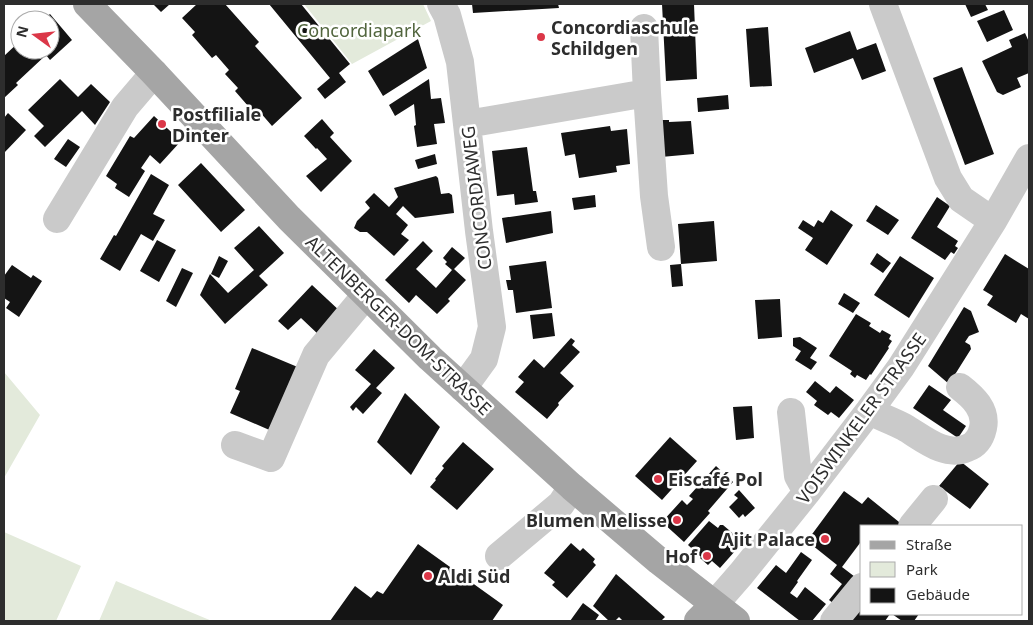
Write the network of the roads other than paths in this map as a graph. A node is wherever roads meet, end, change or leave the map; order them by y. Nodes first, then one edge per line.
1 (87, 4) edge
2 (441, 4) edge
3 (883, 4) edge
4 (644, 28) dead end
5 (154, 73) junction
6 (647, 93) junction
7 (467, 124) junction
8 (1029, 158) edge
9 (57, 219) dead end
10 (993, 221) junction
11 (661, 247) dead end
12 (366, 295) junction
13 (960, 387) dead end
14 (463, 388) junction
15 (869, 411) junction
16 (791, 412) dead end
17 (235, 446) dead end
18 (572, 487) junction
19 (807, 492) junction
20 (934, 499) dead end
21 (913, 525) edge
22 (499, 556) dead end
23 (860, 588) edge
24 (706, 613) edge
25 (736, 621) edge
26 (834, 621) edge

1 - 5 main road, ALTENBERGER-DOM-STRASSE
2 - 7 street, CONCORDIAWEG
3 - 10 street
4 - 6 street
5 - 9 street
5 - 12 main road, ALTENBERGER-DOM-STRASSE
6 - 7 street
6 - 11 street
7 - 14 street, CONCORDIAWEG
8 - 10 street, VOISWINKELER STRASSE
10 - 15 street, VOISWINKELER STRASSE
12 - 14 main road, ALTENBERGER-DOM-STRASSE
12 - 17 street
13 - 15 street
14 - 18 main road, ALTENBERGER-DOM-STRASSE
15 - 19 street, VOISWINKELER STRASSE
16 - 19 street
18 - 22 street
18 - 24 main road, ALTENBERGER-DOM-STRASSE
19 - 24 street, VOISWINKELER STRASSE
20 - 21 street
23 - 26 street
24 - 25 main road, ALTENBERGER-DOM-STRASSE

